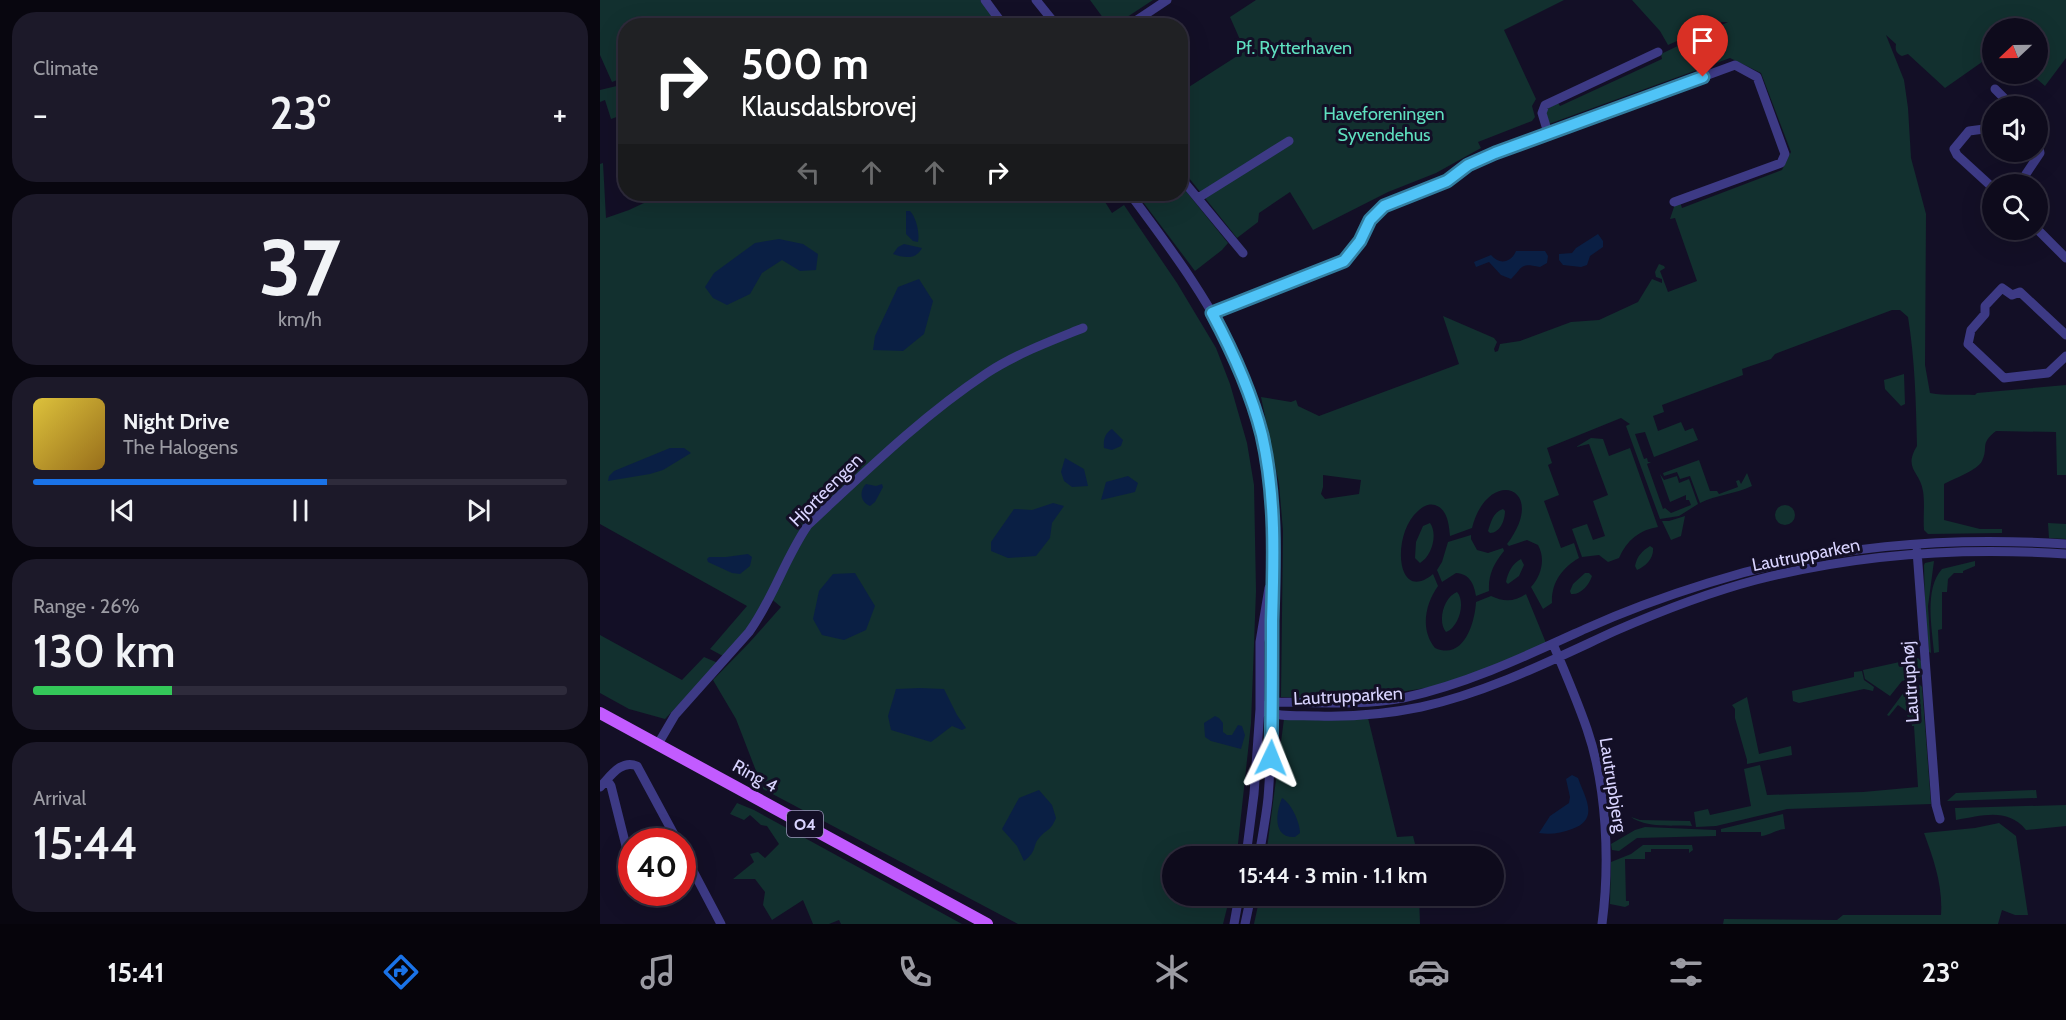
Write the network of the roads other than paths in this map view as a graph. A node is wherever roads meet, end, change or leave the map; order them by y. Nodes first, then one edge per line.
1 (985, 0) edge
2 (1036, 0) edge
3 (1167, 0) edge
4 (998, 18) edge
5 (1051, 18) edge
6 (1140, 18) edge
7 (1658, 51) dead end
8 (1995, 89) dead end
9 (2001, 96) edge
10 (1982, 129) edge
11 (1548, 133) junction
12 (1289, 141) dead end
13 (1982, 178) edge
14 (1188, 186) edge
15 (1198, 198) junction
16 (1135, 201) edge
17 (1674, 202) dead end
18 (2048, 240) edge
19 (1243, 253) dead end
20 (2066, 258) edge
21 (1212, 313) junction
22 (1083, 328) dead end
23 (2066, 335) edge
24 (2066, 356) edge
25 (1916, 542) junction
26 (2066, 544) edge
27 (1917, 554) junction
28 (2066, 554) edge
29 (1274, 562) junction
30 (1553, 644) junction
31 (1558, 657) junction
32 (1272, 702) junction
33 (1260, 709) junction
34 (600, 713) edge
35 (1272, 715) junction
36 (658, 744) junction
37 (603, 783) edge
38 (1940, 819) dead end
39 (622, 828) edge
40 (670, 828) edge
41 (1247, 846) edge
42 (1260, 846) edge
43 (696, 877) edge
44 (1237, 906) edge
45 (1249, 906) edge
46 (721, 924) edge
47 (987, 924) edge
48 (1234, 924) edge
49 (1245, 924) edge
50 (1602, 924) edge

1 - 4 street
2 - 5 street
3 - 6 street
7 - 11 street
8 - 9 street
10 - 13 street
11 - 17 street
11 - 21 street
12 - 15 street
14 - 15 street
15 - 19 street
16 - 21 street
18 - 20 street
21 - 29 street
22 - 36 street, Hjorteengen
23 - 24 street
25 - 26 street, Lautrupparken
25 - 27 street, Lautruphøj
25 - 30 street, Lautrupparken
27 - 28 street, Lautrupparken
27 - 31 street, Lautrupparken
27 - 38 street, Lautruphøj
29 - 32 street
29 - 33 street
30 - 31 street, Lautrupbjerg
30 - 32 street, Lautrupparken
31 - 35 street, Lautrupparken
31 - 50 street, Lautrupbjerg
32 - 33 street, Lautrupparken
32 - 35 street
33 - 35 street, Lautrupparken
33 - 41 street
34 - 36 main road, Ring 4 / O4
35 - 42 street
36 - 47 main road, Ring 4 / O4
37 - 39 street
37 - 40 street
43 - 46 street
44 - 48 street
45 - 49 street

